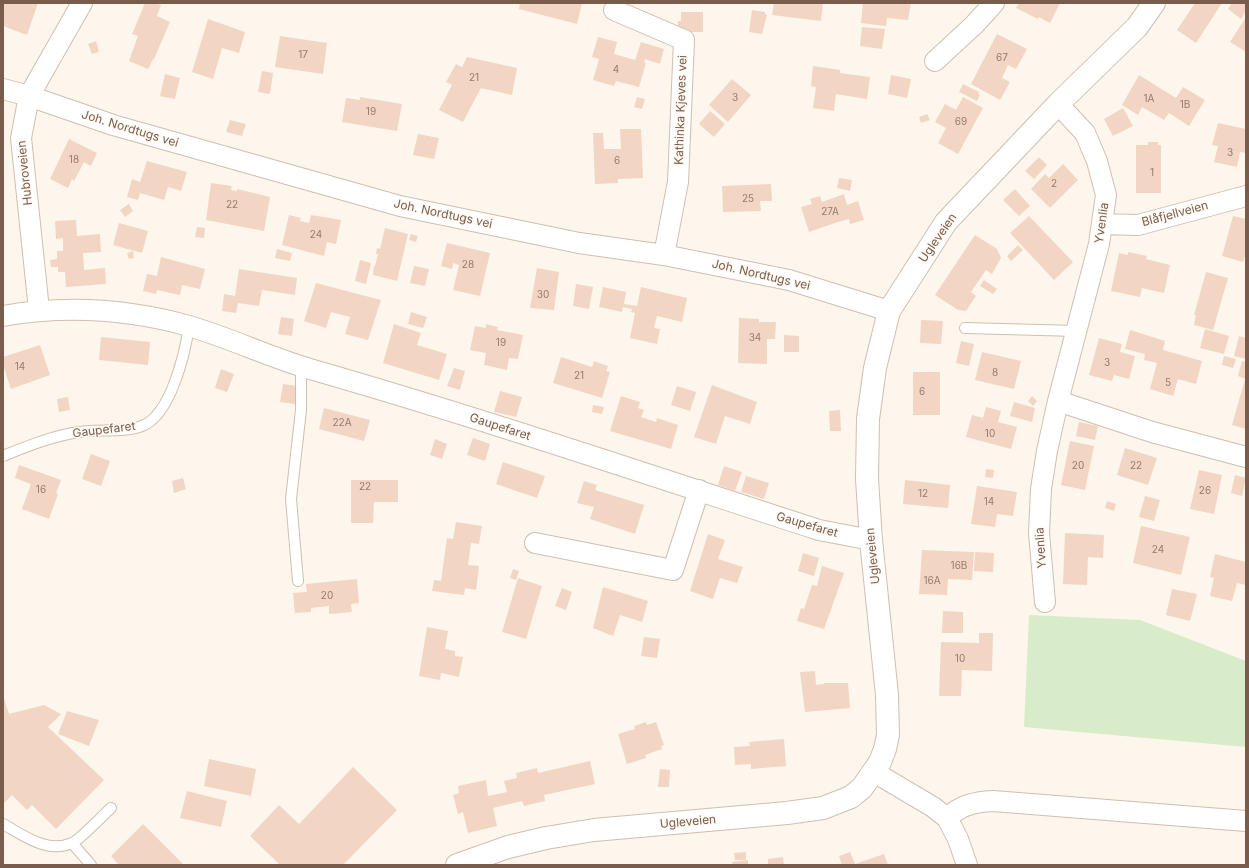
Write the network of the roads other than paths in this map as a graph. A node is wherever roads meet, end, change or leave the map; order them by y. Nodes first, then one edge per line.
1 (82, 3) edge
2 (994, 3) edge
3 (1154, 3) edge
4 (614, 10) dead end
5 (935, 61) dead end
6 (3, 89) edge
7 (29, 96) junction
8 (1058, 104) junction
9 (1246, 196) edge
10 (1102, 224) junction
11 (664, 255) junction
12 (40, 310) junction
13 (889, 311) junction
14 (3, 316) edge
15 (190, 326) junction
16 (965, 328) dead end
17 (1076, 331) junction
18 (301, 366) junction
19 (1058, 401) junction
20 (3, 456) edge
21 (1246, 457) edge
22 (699, 490) junction
23 (871, 540) junction
24 (535, 543) dead end
25 (298, 581) dead end
26 (1045, 602) dead end
27 (874, 772) junction
28 (111, 808) dead end
29 (947, 818) junction
30 (1246, 821) edge
31 (3, 824) edge
32 (72, 843) junction
33 (469, 863) edge
34 (91, 865) edge
35 (967, 865) edge

1 - 7 street, Hubroveien
2 - 5 street
3 - 8 street, Ugleveien
4 - 11 street, Kathinka Kjeves vei
6 - 7 street, Joh. Nordtugs vei
7 - 11 street, Joh. Nordtugs vei
7 - 12 street, Hubroveien
8 - 10 street, Yvenlia
8 - 13 street, Ugleveien
9 - 10 street, Blåfjellveien
10 - 17 street, Yvenlia
11 - 13 street, Joh. Nordtugs vei
12 - 14 street, Gaupefaret
12 - 15 street, Gaupefaret
13 - 23 street, Ugleveien
15 - 18 street, Gaupefaret
15 - 20 lane, Gaupefaret
16 - 17 lane
17 - 19 street, Yvenlia
18 - 22 street, Gaupefaret
18 - 25 lane
19 - 21 street
19 - 26 street, Yvenlia
22 - 23 street, Gaupefaret
22 - 24 street
23 - 27 street, Ugleveien
27 - 29 street
27 - 33 street, Ugleveien
28 - 32 lane
29 - 30 street
29 - 35 street
31 - 32 lane
32 - 34 lane

